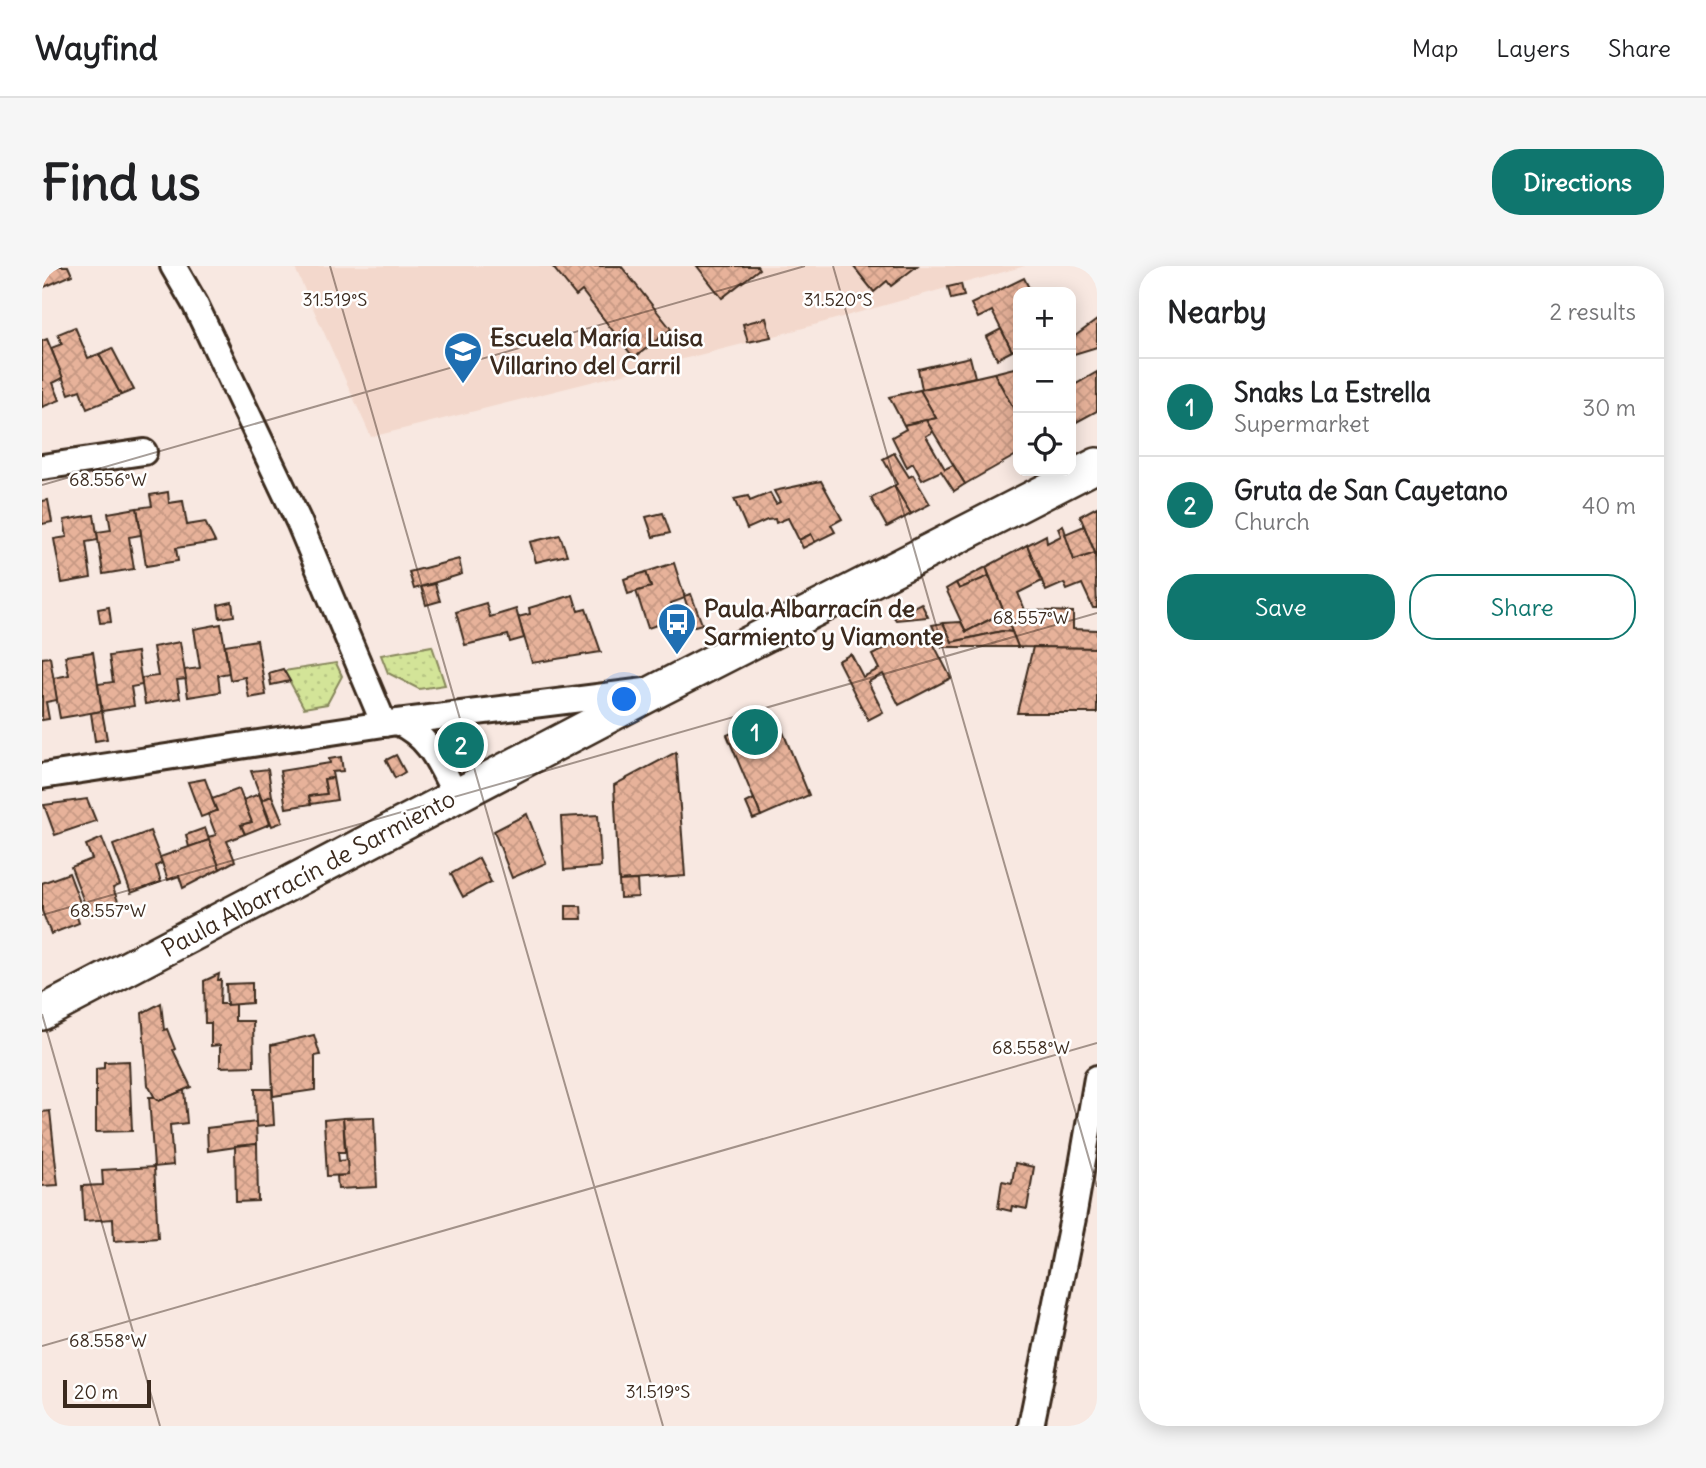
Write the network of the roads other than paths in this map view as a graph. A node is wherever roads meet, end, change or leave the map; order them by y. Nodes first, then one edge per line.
1 (173, 266) edge
2 (144, 452) dead end
3 (1097, 465) edge
4 (42, 467) edge
5 (660, 689) junction
6 (391, 723) junction
7 (42, 776) edge
8 (456, 796) junction
9 (42, 1013) edge
10 (1097, 1082) edge
11 (1031, 1426) edge

1 - 6 street
2 - 4 street
3 - 5 main road, Paula Albarracín de Sarmiento
5 - 6 street
5 - 8 main road, Paula Albarracín de Sarmiento
6 - 7 street
6 - 8 street
8 - 9 main road, Paula Albarracín de Sarmiento
10 - 11 street

